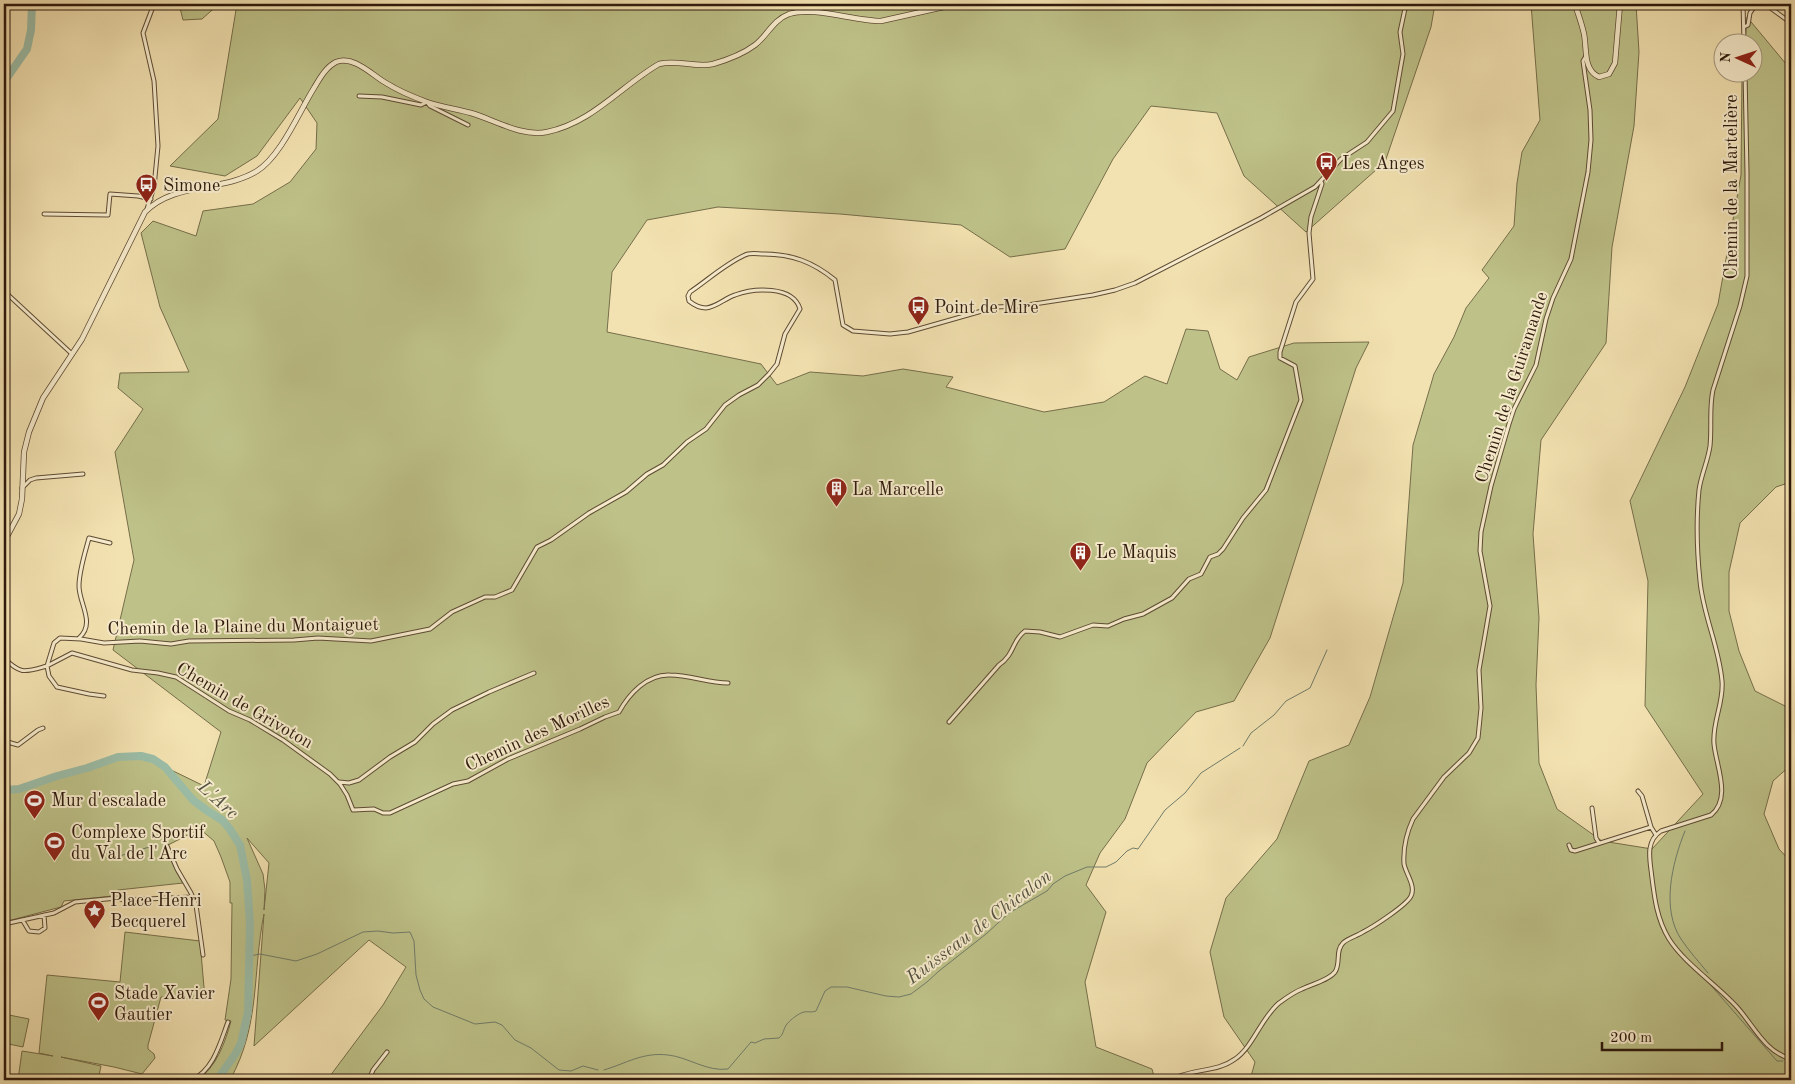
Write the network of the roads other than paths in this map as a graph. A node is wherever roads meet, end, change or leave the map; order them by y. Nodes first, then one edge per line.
1 (154, 4) edge
2 (956, 4) edge
3 (1406, 4) edge
4 (1574, 4) edge
5 (1620, 4) edge
6 (1743, 4) edge
7 (1756, 4) edge
8 (1765, 4) edge
9 (1791, 23) edge
10 (1745, 27) junction
11 (1745, 32) edge
12 (1586, 56) junction
13 (1594, 75) junction
14 (1586, 81) junction
15 (1745, 82) edge
16 (359, 96) dead end
17 (427, 102) junction
18 (468, 125) dead end
19 (1321, 181) junction
20 (151, 199) junction
21 (145, 212) junction
22 (44, 214) dead end
23 (4, 291) edge
24 (72, 355) junction
25 (82, 474) dead end
26 (22, 488) junction
27 (4, 542) edge
28 (110, 543) dead end
29 (78, 638) junction
30 (4, 658) edge
31 (47, 666) junction
32 (534, 673) dead end
33 (728, 683) dead end
34 (104, 696) dead end
35 (949, 722) dead end
36 (43, 728) dead end
37 (4, 741) edge
38 (338, 782) junction
39 (1638, 791) dead end
40 (352, 808) joint
41 (1592, 808) dead end
42 (1651, 827) junction
43 (1656, 835) junction
44 (1599, 843) junction
45 (1568, 845) dead end
46 (167, 846) dead end
47 (193, 897) junction
48 (44, 916) junction
49 (20, 920) junction
50 (4, 924) edge
51 (203, 955) dead end
52 (228, 1022) dead end
53 (387, 1052) dead end
54 (1791, 1059) edge
55 (192, 1080) edge
56 (369, 1080) edge
57 (1171, 1080) edge

1 - 20 street
2 - 17 street
3 - 19 street, Chemin de la Plaine du Montaiguet
4 - 12 street
5 - 13 street
6 - 10 street
7 - 10 street
8 - 9 street
10 - 11 street
12 - 13 street
12 - 14 street, Chemin de la Guiramande
13 - 14 street
14 - 57 street, Chemin de la Guiramande
15 - 43 street, Chemin de la Martelière
16 - 17 street
17 - 18 street
17 - 21 street
19 - 29 street, Chemin de la Plaine du Montaiguet
19 - 35 street
20 - 21 street
20 - 22 street
21 - 24 street
23 - 24 street
24 - 26 street
25 - 26 street
26 - 27 street
28 - 29 street
29 - 31 street, Chemin de la Plaine du Montaiguet
30 - 31 street
31 - 34 street
31 - 38 street, Chemin de Grivoton
32 - 38 street
33 - 40 street, Chemin des Morilles
36 - 37 street
38 - 40 street, Chemin de Grivoton
39 - 42 street
41 - 44 street
42 - 43 street
42 - 44 street
43 - 54 street
44 - 45 street
46 - 47 street
47 - 48 street
47 - 51 street
48 - 49 street
48 - 49 street
49 - 50 street
52 - 55 street
53 - 56 street

